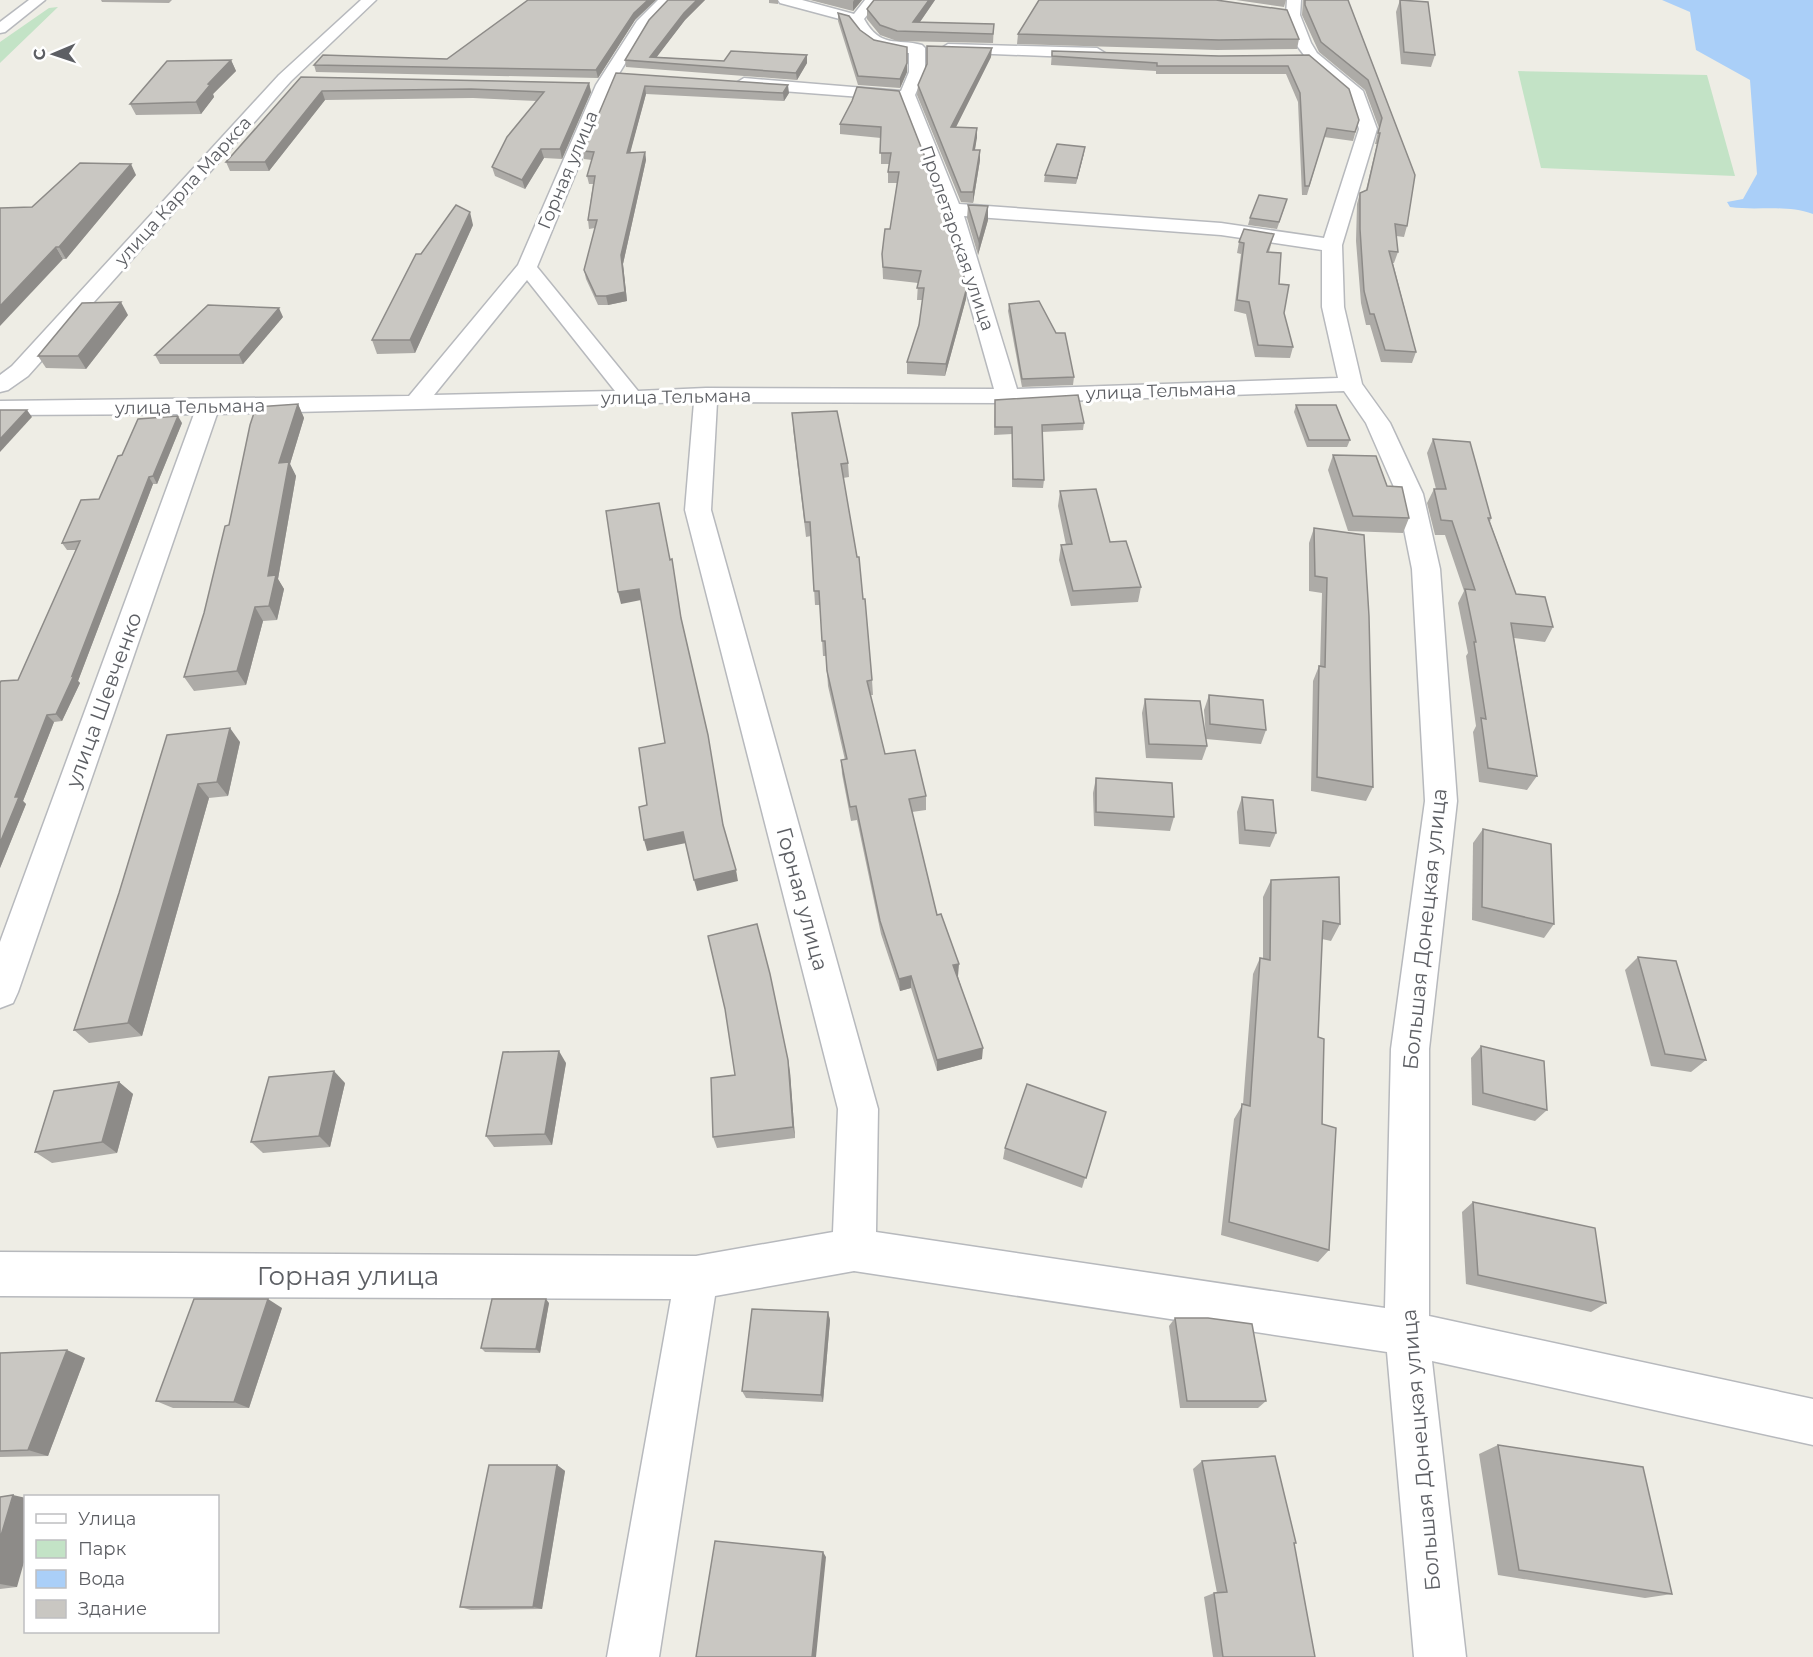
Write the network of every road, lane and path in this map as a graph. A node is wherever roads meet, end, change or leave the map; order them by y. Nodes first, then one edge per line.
1 (38, 0) edge
2 (369, 0) edge
3 (666, 0) edge
4 (785, 0) edge
5 (872, 0) edge
6 (1290, 10) edge
7 (857, 19) junction
8 (0, 29) edge
9 (916, 48) junction
10 (1107, 53) edge
11 (1292, 56) edge
12 (1312, 56) junction
13 (634, 75) edge
14 (285, 78) junction
15 (309, 79) edge
16 (602, 81) junction
17 (729, 82) edge
18 (907, 95) junction
19 (952, 209) junction
20 (1332, 245) junction
21 (527, 267) junction
22 (1351, 384) junction
23 (0, 385) edge
24 (706, 395) junction
25 (1008, 396) junction
26 (632, 398) junction
27 (415, 403) junction
28 (208, 407) junction
29 (0, 408) edge
30 (0, 993) edge
31 (854, 1250) junction
32 (0, 1274) edge
33 (696, 1278) junction
34 (1407, 1333) junction
35 (1813, 1422) edge
36 (633, 1657) edge
37 (1440, 1657) edge

1 - 8 street
2 - 14 street, улица Карла Маркса
3 - 16 street, Горная улица
4 - 7 street
5 - 7 street
6 - 12 street, Большая Донецкая улица
7 - 9 street
9 - 10 street
9 - 18 street
11 - 12 street
12 - 20 street, Большая Донецкая улица
13 - 16 street
14 - 15 street
14 - 23 street, улица Карла Маркса
16 - 21 street, Горная улица
17 - 18 street
18 - 19 street, Пролетарская улица
19 - 20 street
19 - 25 street, Пролетарская улица
20 - 22 street, Большая Донецкая улица
21 - 26 street
21 - 27 street, Горная улица
22 - 25 street, улица Тельмана
22 - 34 street, Большая Донецкая улица
24 - 25 street, улица Тельмана
24 - 26 street, улица Тельмана
24 - 31 street, Горная улица
26 - 27 street, улица Тельмана
27 - 28 street, улица Тельмана
28 - 29 street, улица Тельмана
28 - 30 street, улица Шевченко
31 - 33 street, Горная улица
31 - 34 street
32 - 33 street, Горная улица
33 - 36 street
34 - 35 street
34 - 37 street, Большая Донецкая улица

